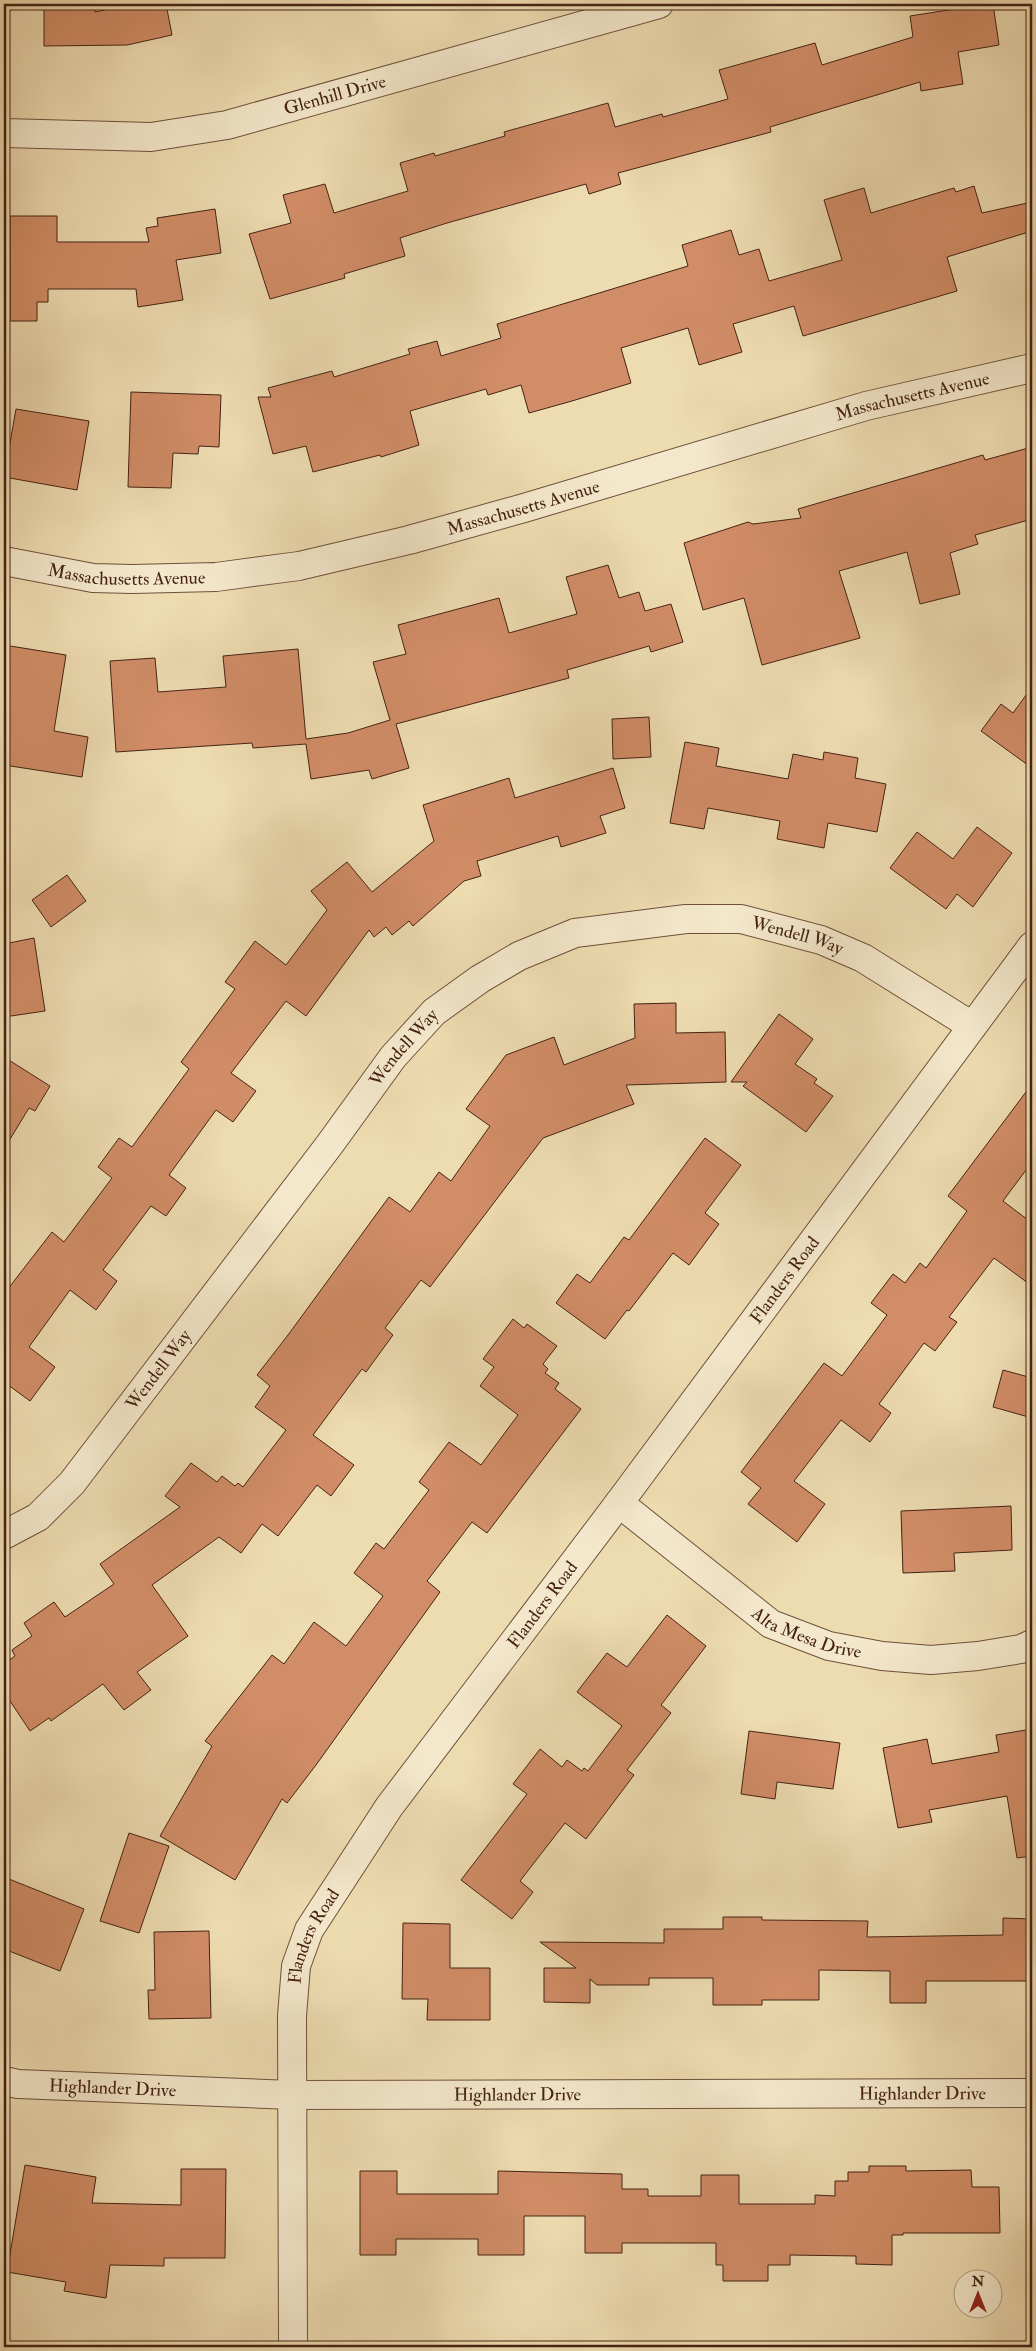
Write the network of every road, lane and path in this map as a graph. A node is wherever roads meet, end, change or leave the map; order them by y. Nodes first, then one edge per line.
1 (659, 4) edge
2 (4, 133) edge
3 (1032, 368) edge
4 (4, 561) edge
5 (1032, 946) edge
6 (972, 1026) junction
7 (619, 1503) junction
8 (4, 1535) edge
9 (1032, 1644) edge
10 (4, 2080) edge
11 (1032, 2093) edge
12 (292, 2095) junction
13 (293, 2347) edge

1 - 2 street, Glenhill Drive
3 - 4 street, Massachusetts Avenue
5 - 6 street, Flanders Road
6 - 7 street, Flanders Road
6 - 8 street, Wendell Way
7 - 9 street, Alta Mesa Drive
7 - 12 street, Flanders Road
10 - 12 street, Highlander Drive
11 - 12 street, Highlander Drive
12 - 13 street, Flanders Road

